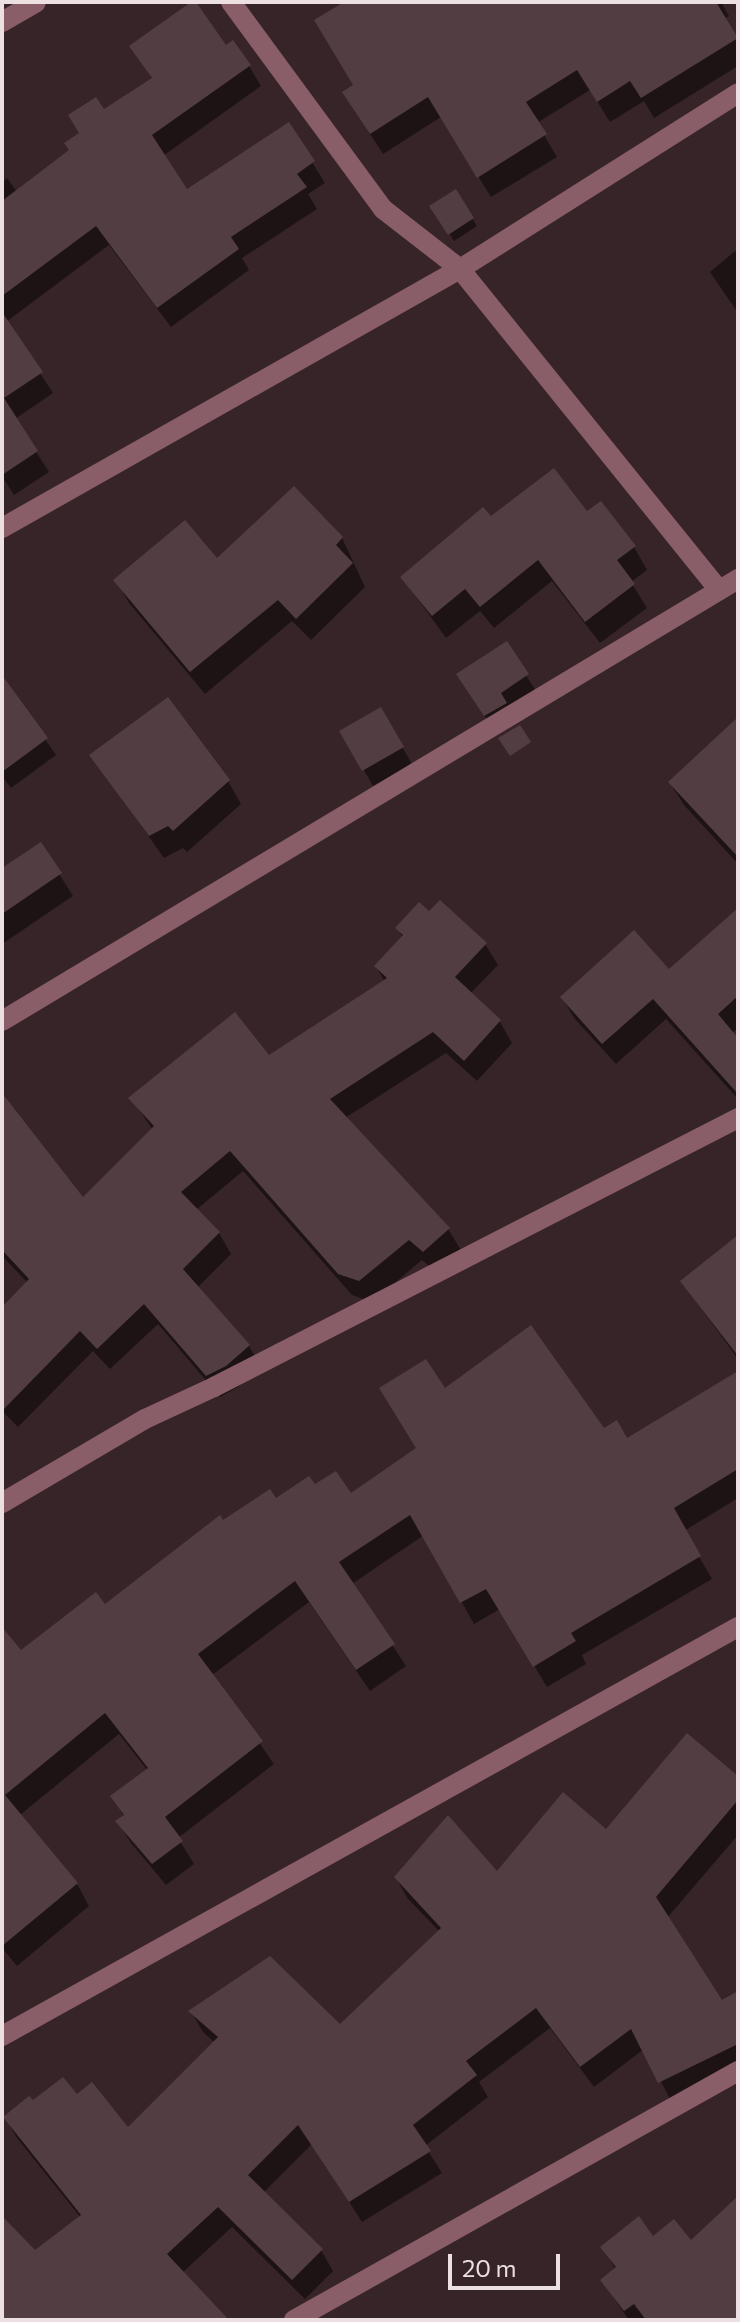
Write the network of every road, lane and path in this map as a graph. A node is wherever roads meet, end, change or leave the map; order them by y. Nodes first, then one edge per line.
1 (36, 2) edge
2 (231, 2) edge
3 (2, 22) edge
4 (738, 93) edge
5 (460, 269) junction
6 (2, 528) edge
7 (738, 579) edge
8 (719, 590) junction
9 (2, 1021) edge
10 (738, 1118) edge
11 (2, 1503) edge
12 (738, 1627) edge
13 (2, 2036) edge
14 (738, 2071) edge
15 (294, 2320) edge

1 - 3 street
2 - 5 street
4 - 5 street
5 - 6 street
5 - 8 street
7 - 8 street
8 - 9 street
10 - 11 street
12 - 13 street
14 - 15 street

